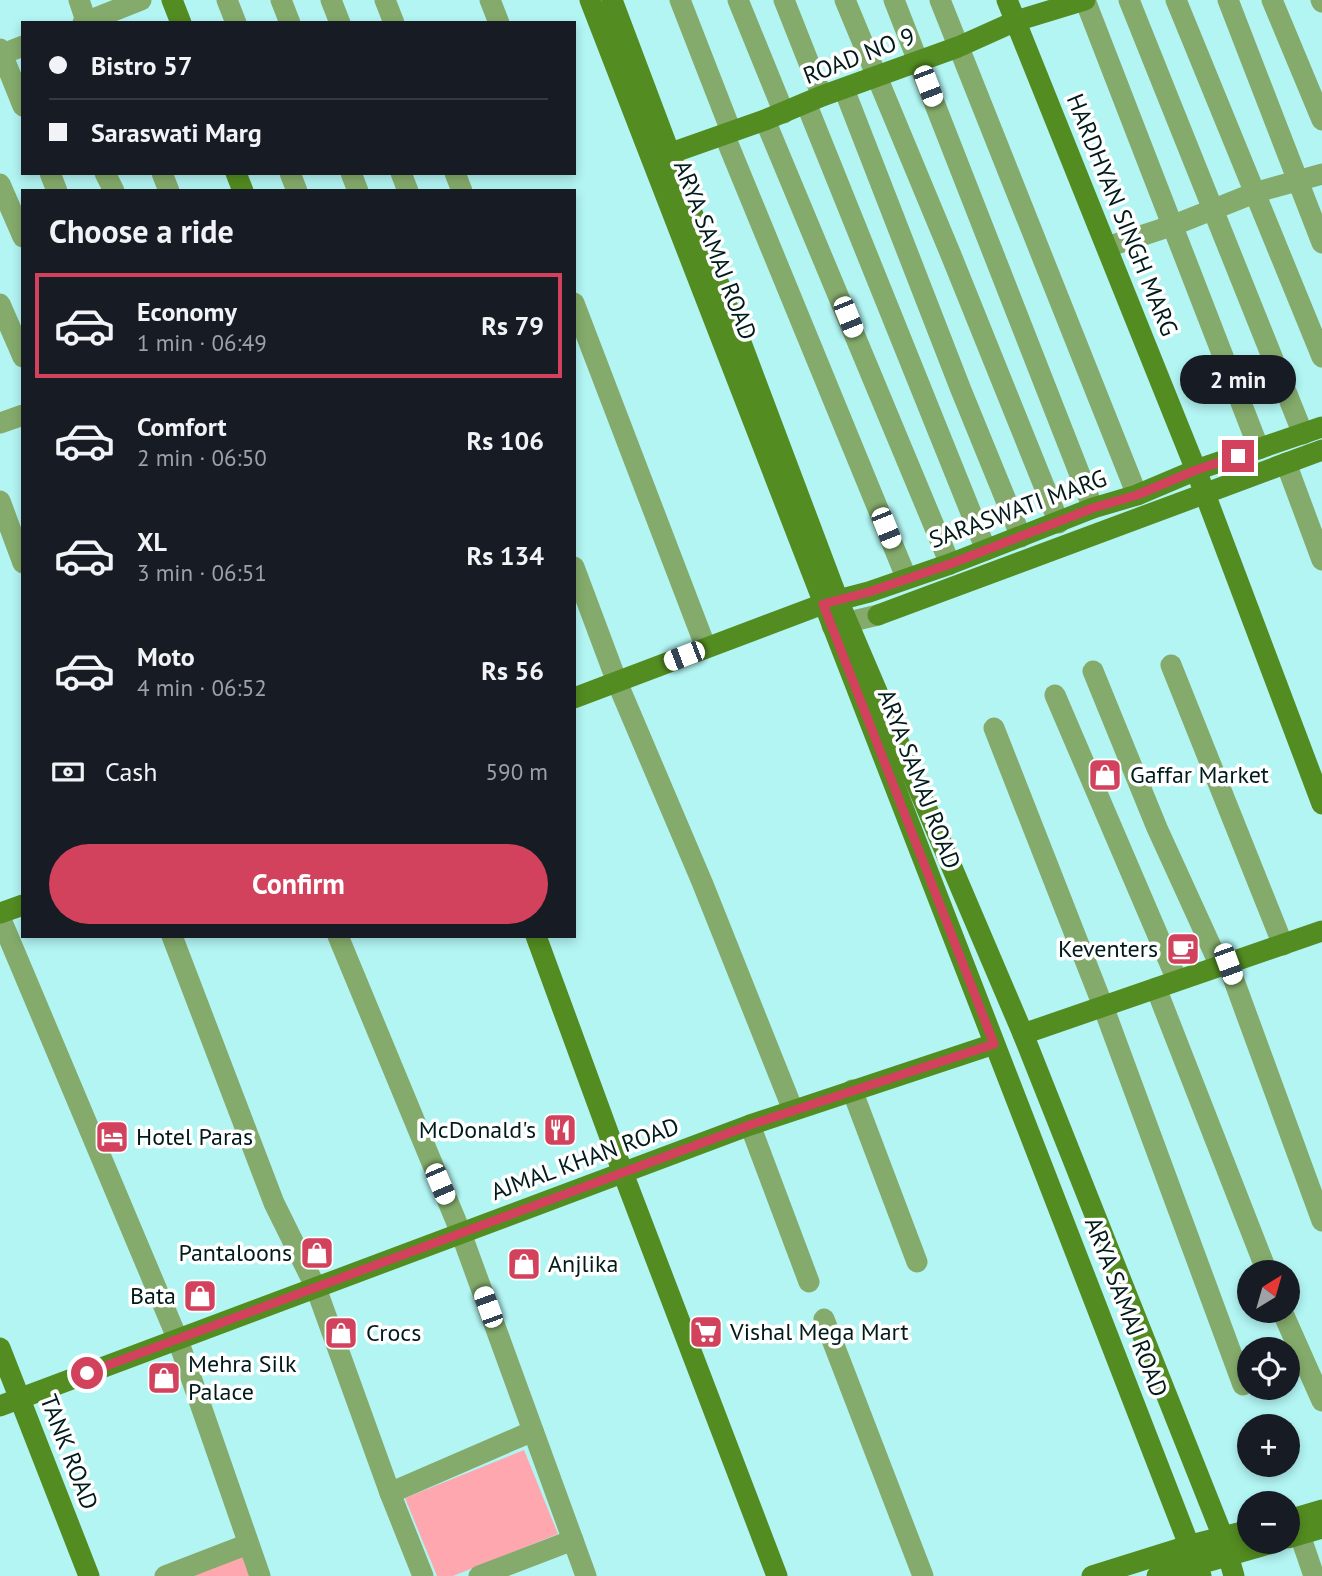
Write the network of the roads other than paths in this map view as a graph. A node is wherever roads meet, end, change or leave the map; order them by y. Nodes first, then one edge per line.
1 (79, 0) edge
2 (141, 0) edge
3 (172, 0) edge
4 (227, 0) edge
5 (281, 0) edge
6 (331, 0) edge
7 (385, 0) edge
8 (490, 0) edge
9 (590, 0) edge
10 (612, 0) edge
11 (680, 0) edge
12 (738, 0) edge
13 (785, 0) edge
14 (845, 0) edge
15 (894, 0) edge
16 (940, 0) edge
17 (1007, 0) edge
18 (1085, 0) edge
19 (1129, 0) edge
20 (1176, 0) edge
21 (1228, 0) edge
22 (1272, 0) edge
23 (92, 21) edge
24 (180, 21) edge
25 (235, 21) edge
26 (289, 21) edge
27 (339, 21) edge
28 (393, 21) edge
29 (498, 21) edge
30 (1016, 21) junction
31 (21, 47) edge
32 (958, 47) junction
33 (1, 53) edge
34 (918, 61) junction
35 (877, 77) junction
36 (844, 89) junction
37 (814, 99) junction
38 (21, 101) edge
39 (774, 117) junction
40 (1322, 120) edge
41 (728, 132) junction
42 (661, 156) junction
43 (1322, 174) edge
44 (1298, 181) junction
45 (0, 184) edge
46 (1257, 192) junction
47 (1214, 209) junction
48 (1174, 225) junction
49 (21, 232) edge
50 (1322, 243) edge
51 (1107, 247) junction
52 (0, 304) edge
53 (576, 308) edge
54 (21, 352) edge
55 (1322, 357) edge
56 (21, 416) edge
57 (0, 423) edge
58 (1312, 431) edge
59 (1259, 449) junction
60 (1322, 450) edge
61 (1286, 463) junction
62 (1196, 470) junction
63 (1205, 493) junction
64 (1137, 495) junction
65 (0, 501) edge
66 (1093, 508) junction
67 (1059, 523) junction
68 (1021, 537) junction
69 (986, 550) junction
70 (21, 558) edge
71 (1322, 560) edge
72 (950, 564) junction
73 (576, 573) edge
74 (906, 577) junction
75 (831, 602) junction
76 (840, 624) junction
77 (706, 648) junction
78 (1171, 665) dead end
79 (1093, 671) dead end
80 (617, 682) junction
81 (1055, 695) dead end
82 (576, 697) edge
83 (994, 728) dead end
84 (1322, 804) edge
85 (21, 906) edge
86 (0, 916) edge
87 (1322, 932) edge
88 (173, 938) edge
89 (339, 938) edge
90 (537, 938) edge
91 (1283, 945) junction
92 (1224, 965) junction
93 (1177, 980) junction
94 (1156, 988) junction
95 (1102, 1006) junction
96 (1023, 1034) junction
97 (994, 1044) junction
98 (852, 1090) junction
99 (793, 1110) junction
100 (750, 1125) junction
101 (623, 1172) junction
102 (1322, 1221) edge
103 (461, 1233) junction
104 (1262, 1260) edge
105 (917, 1262) dead end
106 (809, 1282) dead end
107 (316, 1288) junction
108 (824, 1319) dead end
109 (1287, 1323) edge
110 (178, 1340) junction
111 (0, 1348) edge
112 (1237, 1369) edge
113 (1322, 1401) edge
114 (10, 1402) edge
115 (533, 1431) junction
116 (390, 1493) junction
117 (1322, 1510) edge
118 (1300, 1525) edge
119 (1322, 1528) edge
120 (1300, 1530) edge
121 (573, 1540) junction
122 (248, 1544) junction
123 (1300, 1547) edge
124 (1228, 1556) edge
125 (1197, 1561) edge
126 (89, 1576) edge
127 (165, 1576) edge
128 (260, 1576) edge
129 (423, 1576) edge
130 (479, 1576) edge
131 (586, 1576) edge
132 (777, 1576) edge
133 (923, 1576) edge
134 (1092, 1576) edge
135 (1157, 1576) edge
136 (1314, 1576) edge

1 - 23 street
2 - 23 street
3 - 24 street
4 - 25 street
5 - 26 street
6 - 27 street
7 - 28 street
8 - 29 street
9 - 42 street, ARYA SAMAJ ROAD
10 - 42 street
11 - 41 street
12 - 39 street
13 - 37 street
14 - 35 street
15 - 34 street
16 - 32 street
17 - 30 street, HARDHYAN SINGH MARG
18 - 30 street, ROAD NO 9
18 - 48 street
19 - 47 street
20 - 46 street
21 - 44 street
22 - 40 street
30 - 32 street, ROAD NO 9
30 - 51 street, HARDHYAN SINGH MARG
31 - 33 street
32 - 34 street, ROAD NO 9
32 - 64 street
33 - 38 street
34 - 35 street, ROAD NO 9
34 - 66 street
35 - 36 street, ROAD NO 9
35 - 67 street
36 - 37 street, ROAD NO 9
36 - 68 street
37 - 39 street, ROAD NO 9
37 - 69 street
39 - 41 street, ROAD NO 9
39 - 72 street
41 - 42 street, ROAD NO 9
41 - 74 street
42 - 75 street, ARYA SAMAJ ROAD
43 - 44 street
44 - 46 street
44 - 50 street
45 - 49 street
46 - 47 street
46 - 55 street
47 - 48 street
47 - 58 street
48 - 51 street
48 - 59 street
51 - 62 street, HARDHYAN SINGH MARG
52 - 54 street
53 - 77 street
56 - 57 street
58 - 59 street, SARASWATI MARG
59 - 62 street, SARASWATI MARG
60 - 61 street, SARASWATI MARG
61 - 63 street, SARASWATI MARG
61 - 71 street
62 - 63 street, HARDHYAN SINGH MARG
62 - 64 street, SARASWATI MARG
63 - 76 street, SARASWATI MARG
63 - 84 street, HARDHYAN SINGH MARG
64 - 66 street, SARASWATI MARG
65 - 70 street
66 - 67 street, SARASWATI MARG
67 - 68 street, SARASWATI MARG
68 - 69 street, SARASWATI MARG
69 - 72 street, SARASWATI MARG
72 - 74 street, SARASWATI MARG
73 - 80 street
74 - 75 street, SARASWATI MARG
75 - 76 street, ARYA SAMAJ ROAD
75 - 77 street, SARASWATI MARG
76 - 96 street
76 - 97 street, ARYA SAMAJ ROAD
77 - 80 street, SARASWATI MARG
78 - 91 street
79 - 92 street
80 - 82 street, SARASWATI MARG
80 - 99 street
81 - 93 street
83 - 95 street
85 - 86 street
86 - 110 street
87 - 91 street
88 - 107 street
89 - 103 street
90 - 101 street
91 - 92 street
92 - 93 street
92 - 102 street
93 - 94 street
94 - 95 street
94 - 104 street
95 - 96 street
95 - 112 street
96 - 124 street
97 - 98 street, AJMAL KHAN ROAD
97 - 125 street, ARYA SAMAJ ROAD
98 - 99 street, AJMAL KHAN ROAD
98 - 105 street
99 - 100 street, AJMAL KHAN ROAD
100 - 101 street, AJMAL KHAN ROAD
100 - 106 street
101 - 103 street, AJMAL KHAN ROAD
101 - 132 street
103 - 107 street, AJMAL KHAN ROAD
103 - 115 street
107 - 110 street, AJMAL KHAN ROAD
107 - 116 street
108 - 133 street
109 - 113 street
110 - 114 street, AJMAL KHAN ROAD
110 - 122 street
111 - 114 street, TANK ROAD
114 - 126 street, TANK ROAD
115 - 116 street
115 - 121 street
116 - 129 street
117 - 118 street
119 - 120 street
121 - 130 street
121 - 131 street
122 - 127 street
122 - 128 street
123 - 136 street
124 - 125 street
125 - 134 street
125 - 135 street

